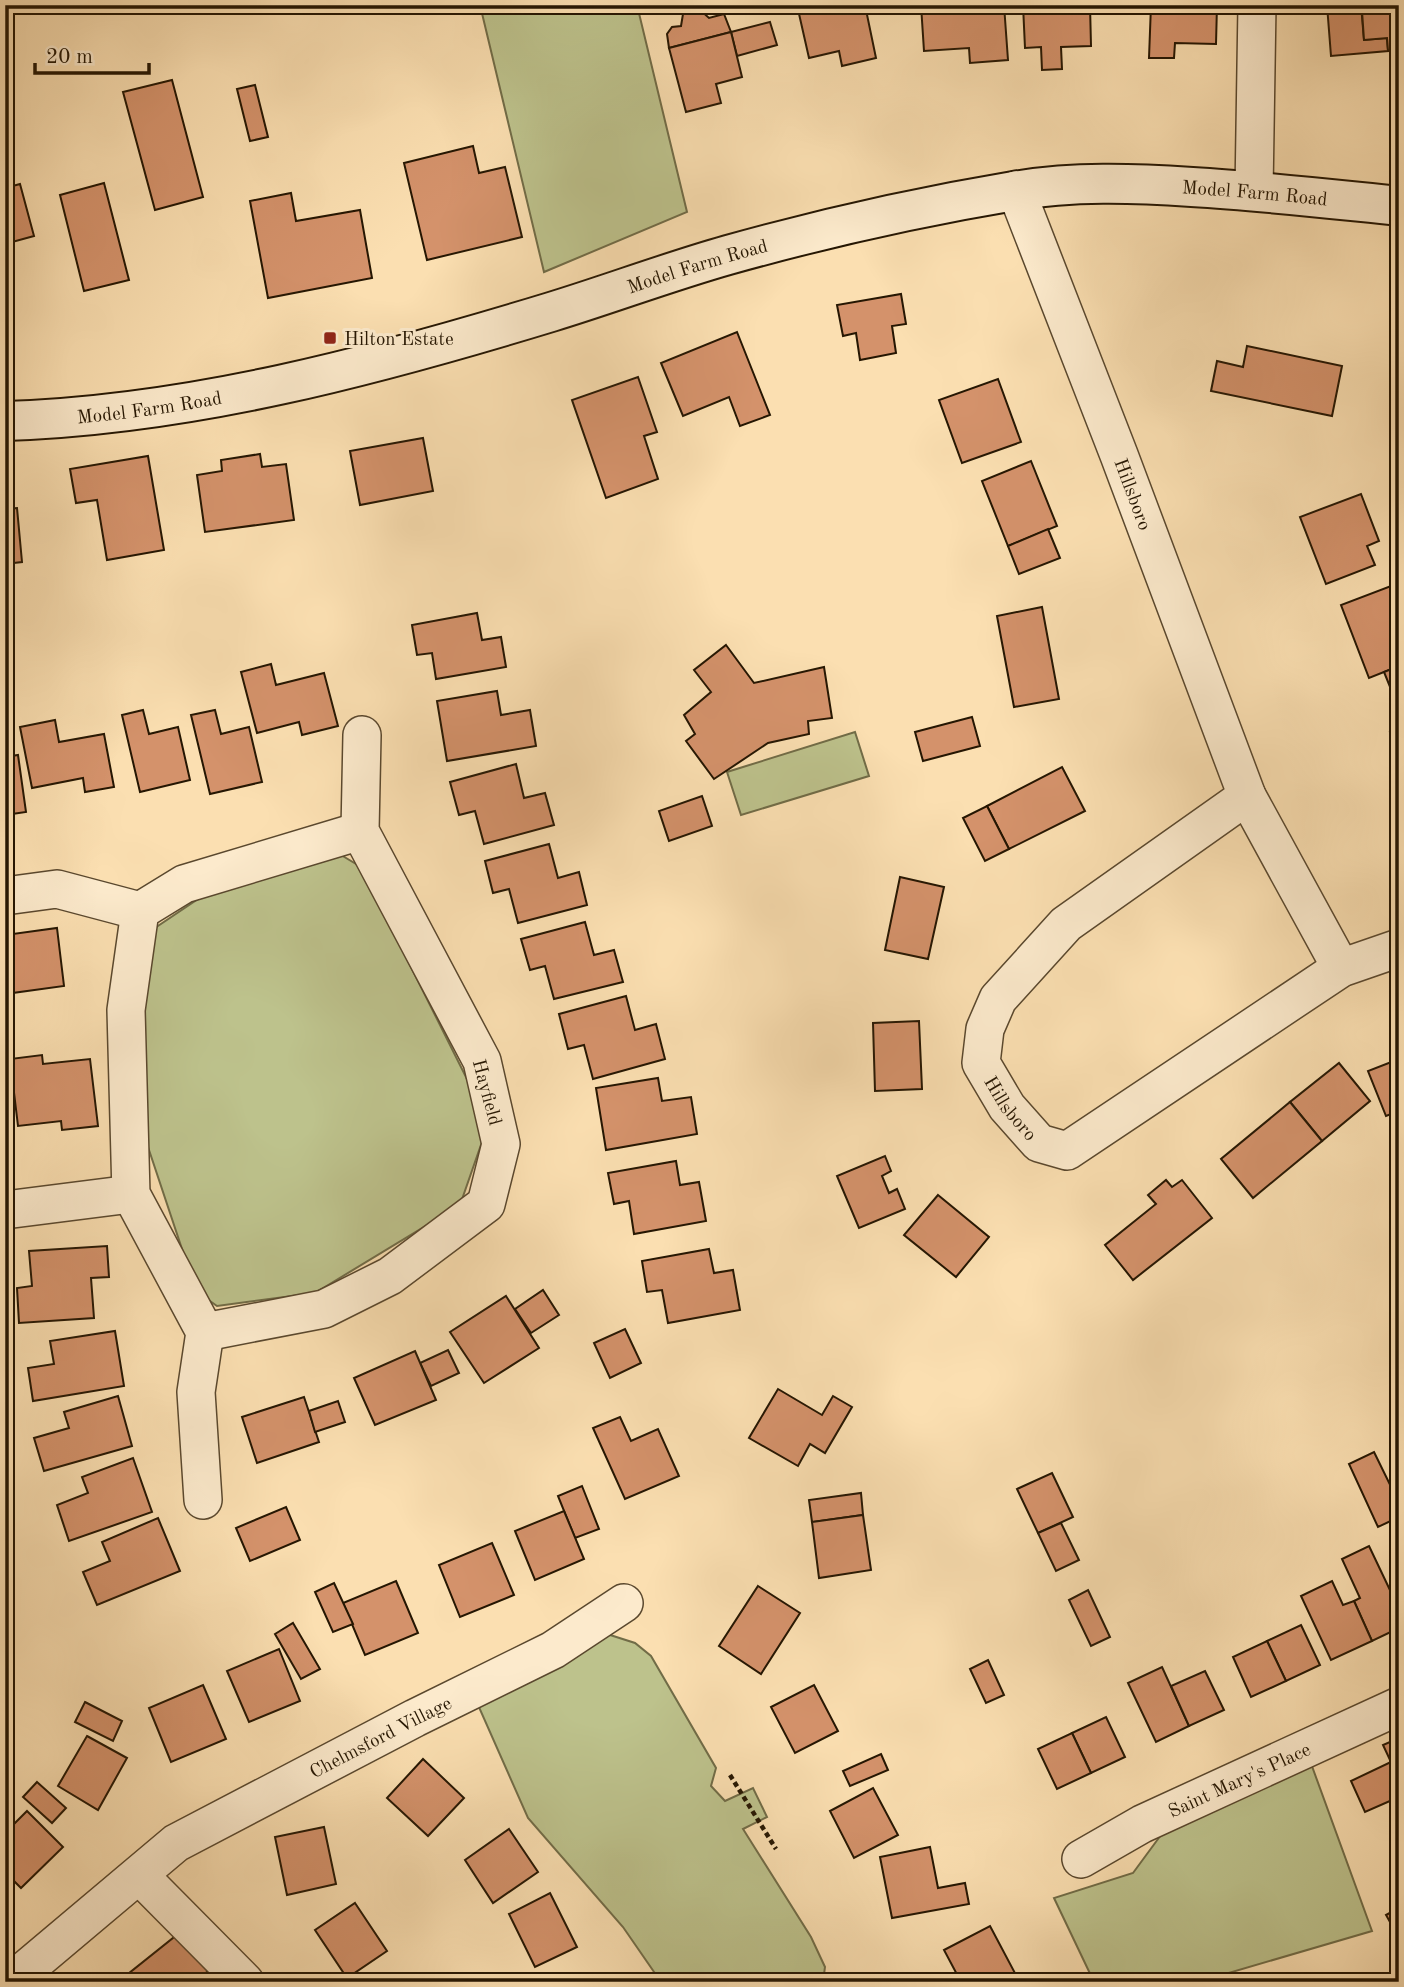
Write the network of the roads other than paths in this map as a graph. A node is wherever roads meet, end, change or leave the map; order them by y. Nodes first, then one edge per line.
1 (1257, 5) edge
2 (1016, 190) junction
3 (1254, 191) junction
4 (1399, 206) edge
5 (5, 421) edge
6 (362, 735) dead end
7 (1247, 796) junction
8 (360, 831) junction
9 (5, 897) edge
10 (140, 911) junction
11 (1399, 948) edge
12 (1341, 968) junction
13 (131, 1194) junction
14 (5, 1210) edge
15 (205, 1332) junction
16 (203, 1500) dead end
17 (624, 1603) dead end
18 (1399, 1706) edge
19 (1081, 1859) dead end
20 (139, 1876) junction
21 (11, 1982) edge
22 (244, 1982) edge

1 - 3 street
2 - 3 main road, Model Farm Road
2 - 5 main road, Model Farm Road
2 - 7 street, Hillsboro
3 - 4 main road, Model Farm Road
6 - 8 street, Hayfield
7 - 12 street, Hillsboro
7 - 12 street, Hillsboro
8 - 10 street
8 - 15 street, Hayfield
9 - 10 street
10 - 13 street
11 - 12 street, Hillsboro
13 - 14 street
13 - 15 street
15 - 16 street
17 - 20 street, Chelmsford Village
18 - 19 street, Saint Mary's Place
20 - 21 street, Chelmsford Village
20 - 22 street

